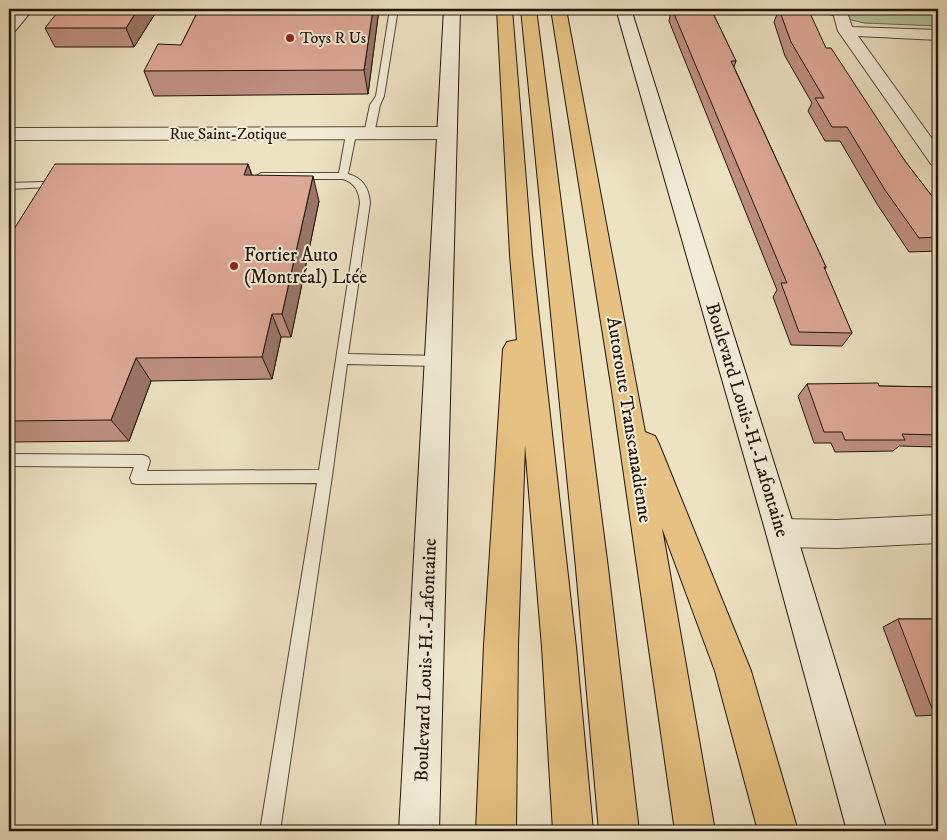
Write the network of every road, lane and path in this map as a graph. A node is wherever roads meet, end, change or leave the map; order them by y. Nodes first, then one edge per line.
1 (26, 9) edge
2 (394, 9) edge
3 (452, 9) edge
4 (504, 9) edge
5 (528, 9) edge
6 (558, 9) edge
7 (623, 9) edge
8 (839, 9) edge
9 (9, 28) edge
10 (846, 31) junction
11 (938, 35) edge
12 (448, 133) junction
13 (9, 134) edge
14 (360, 134) junction
15 (938, 160) edge
16 (52, 175) edge
17 (246, 176) edge
18 (343, 176) junction
19 (9, 186) edge
20 (521, 255) junction
21 (341, 359) junction
22 (438, 361) junction
23 (625, 391) junction
24 (9, 460) edge
25 (325, 476) junction
26 (938, 529) edge
27 (781, 532) junction
28 (270, 831) edge
29 (419, 831) edge
30 (496, 831) edge
31 (573, 831) edge
32 (619, 831) edge
33 (695, 831) edge
34 (778, 831) edge
35 (867, 831) edge

1 - 9 main road
2 - 14 lane
3 - 12 main road, Boulevard Louis-H.-Lafontaine
4 - 20 highway
5 - 32 highway
6 - 23 highway, Autoroute Transcanadienne
7 - 27 main road, Boulevard Louis-H.-Lafontaine
8 - 10 main road
10 - 11 main road
10 - 15 main road
12 - 14 main road, Rue Saint-Zotique
12 - 22 main road, Boulevard Louis-H.-Lafontaine
13 - 14 main road, Rue Saint-Zotique
14 - 18 lane
16 - 19 lane
17 - 18 lane
18 - 21 lane
20 - 30 highway
20 - 31 highway
21 - 22 lane
21 - 25 lane
22 - 29 main road, Boulevard Louis-H.-Lafontaine
23 - 33 highway, Autoroute Transcanadienne
23 - 34 highway
24 - 25 lane
25 - 28 lane
26 - 27 main road
27 - 35 main road, Boulevard Louis-H.-Lafontaine

